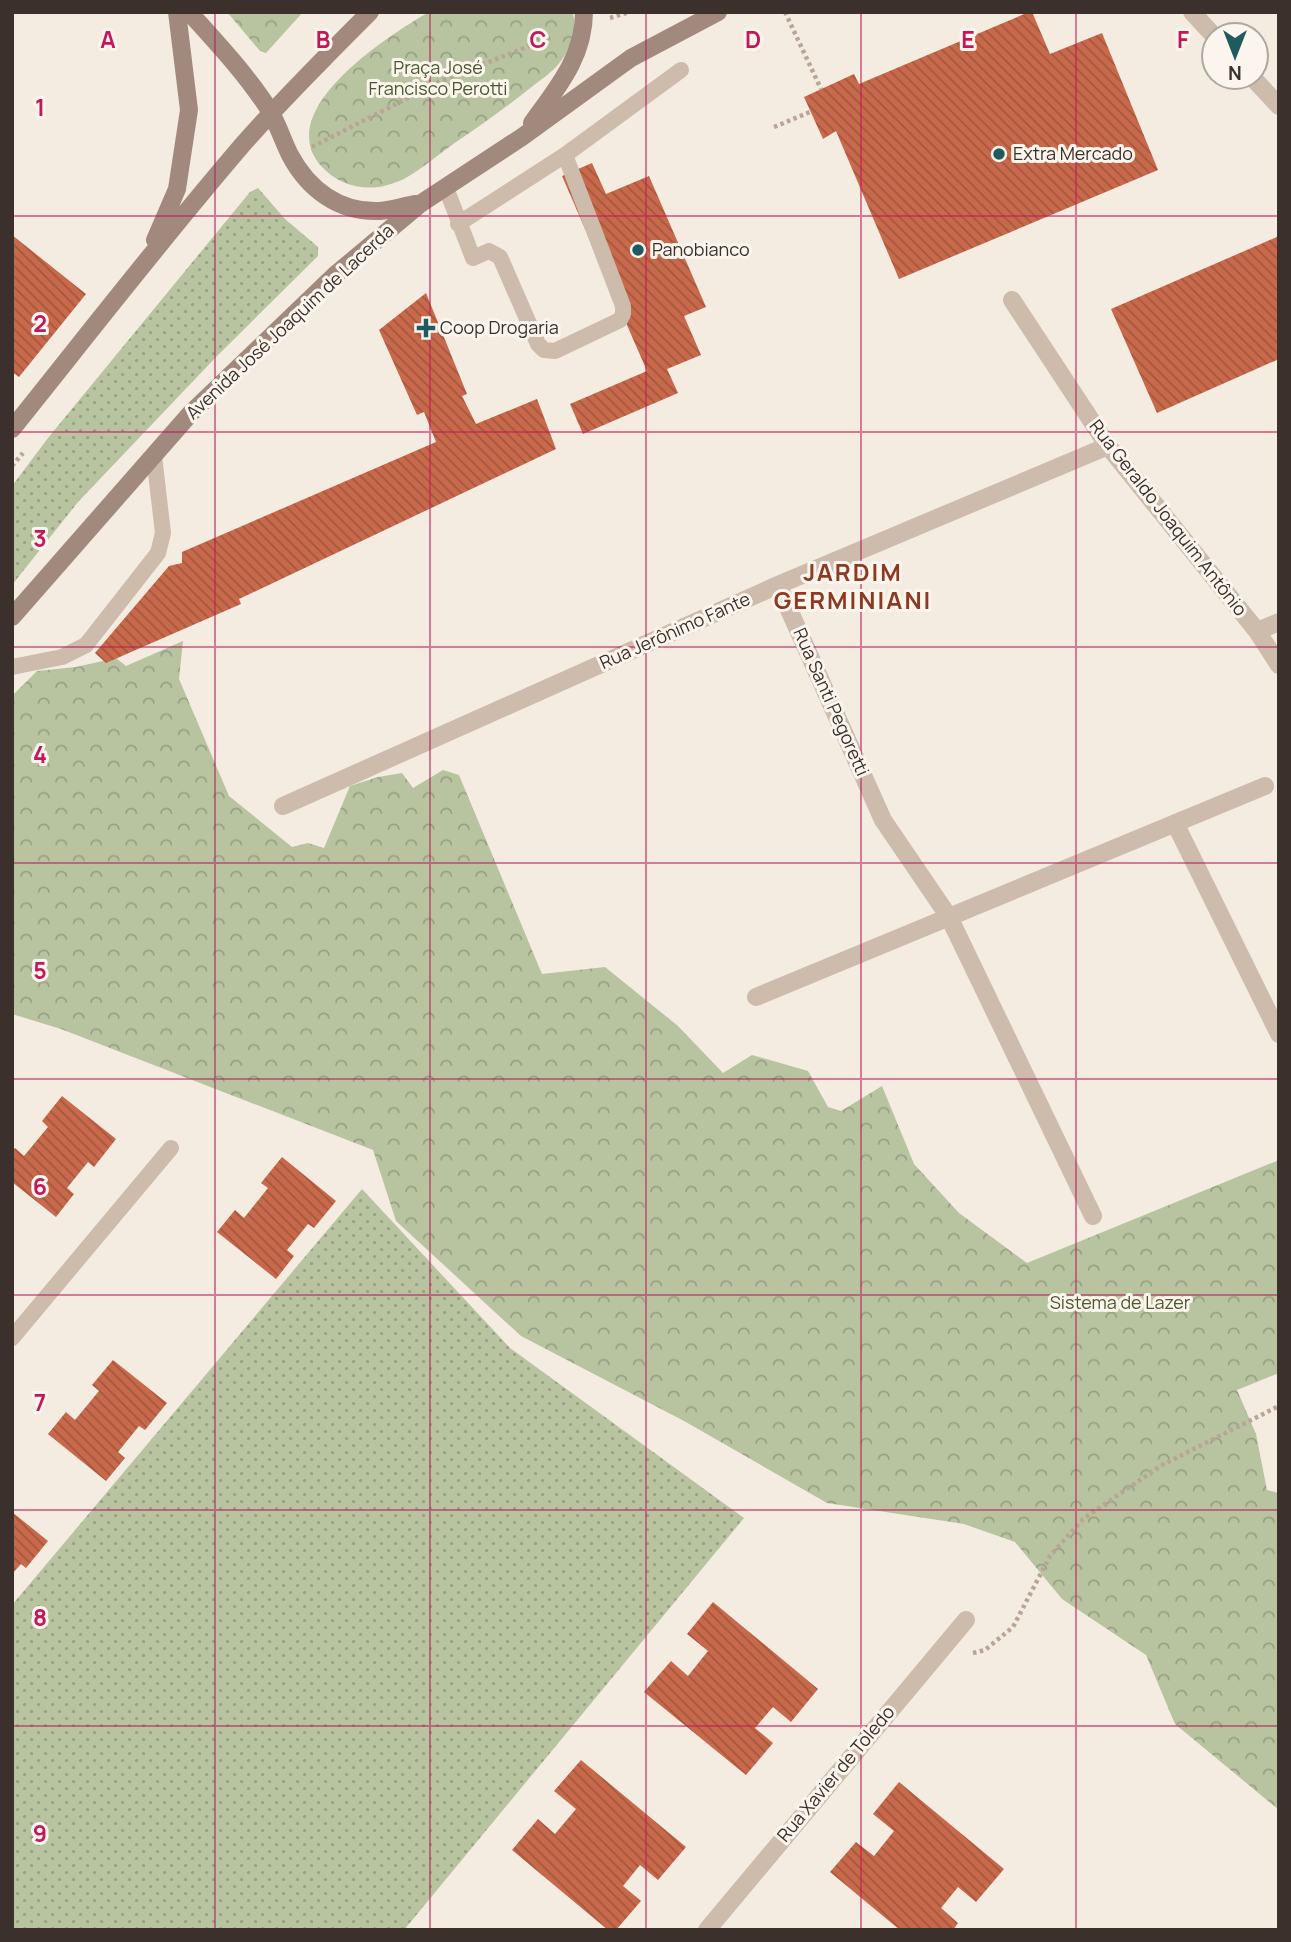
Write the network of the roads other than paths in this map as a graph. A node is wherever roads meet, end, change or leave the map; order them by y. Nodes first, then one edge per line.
1 (177, 12) edge
2 (189, 12) edge
3 (370, 12) edge
4 (584, 12) edge
5 (718, 12) edge
6 (681, 70) dead end
7 (1265, 91) edge
8 (1279, 106) edge
9 (271, 114) junction
10 (522, 137) junction
11 (565, 155) junction
12 (446, 188) junction
13 (420, 204) junction
14 (458, 224) junction
15 (147, 259) junction
16 (1012, 300) dead end
17 (12, 429) edge
18 (1108, 446) junction
19 (154, 456) junction
20 (778, 585) junction
21 (12, 617) edge
22 (1279, 622) edge
23 (1258, 631) junction
24 (1279, 665) edge
25 (12, 667) edge
26 (1265, 786) dead end
27 (283, 806) dead end
28 (1175, 823) junction
29 (949, 917) junction
30 (756, 997) dead end
31 (1279, 1034) edge
32 (171, 1148) dead end
33 (1093, 1216) dead end
34 (12, 1338) edge
35 (966, 1620) dead end
36 (707, 1930) edge

1 - 15 main road
2 - 9 main road
3 - 9 main road
4 - 10 main road
5 - 10 main road, Avenida José Joaquim de Lacerda
6 - 11 lane
7 - 8 street
9 - 13 main road
9 - 15 main road
10 - 12 main road, Avenida José Joaquim de Lacerda
11 - 14 lane
11 - 14 lane
12 - 13 main road, Avenida José Joaquim de Lacerda
12 - 14 lane
13 - 19 main road, Avenida José Joaquim de Lacerda
15 - 17 main road
16 - 18 street, Rua Geraldo Joaquim Antônio
18 - 20 street, Rua Jerônimo Fante
18 - 23 street, Rua Geraldo Joaquim Antônio
19 - 21 main road, Avenida José Joaquim de Lacerda
19 - 25 lane
20 - 27 street, Rua Jerônimo Fante
20 - 29 street, Rua Santi Pegoretti
22 - 23 street
23 - 24 street, Rua Geraldo Joaquim Antônio
26 - 28 street
28 - 29 street
28 - 31 street
29 - 30 street
29 - 33 street, Rua Santi Pegoretti
32 - 34 lane
35 - 36 street, Rua Xavier de Toledo

